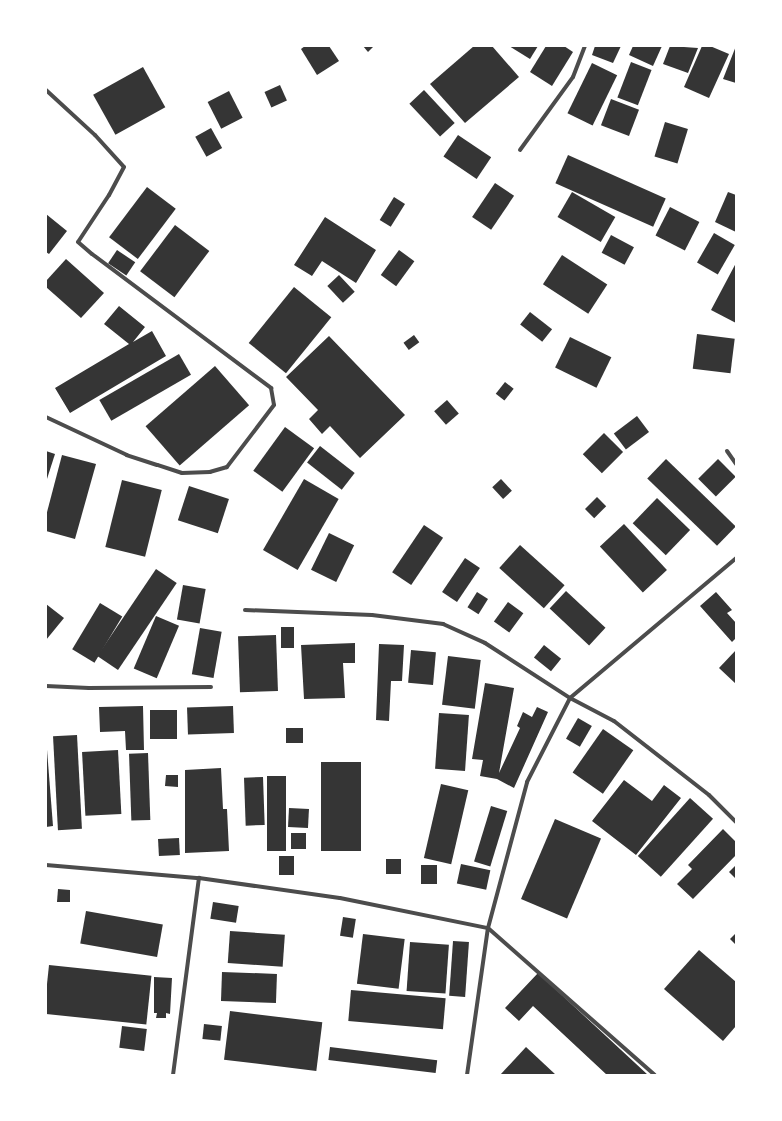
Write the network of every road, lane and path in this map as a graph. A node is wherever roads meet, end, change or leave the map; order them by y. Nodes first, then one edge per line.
1 (585, 46) edge
2 (46, 90) edge
3 (520, 150) dead end
4 (46, 417) edge
5 (727, 451) dead end
6 (736, 464) edge
7 (736, 558) edge
8 (245, 610) dead end
9 (46, 686) edge
10 (211, 687) dead end
11 (570, 698) junction
12 (736, 822) edge
13 (46, 865) edge
14 (199, 878) junction
15 (488, 928) junction
16 (173, 1075) edge
17 (467, 1075) edge
18 (655, 1075) edge

1 - 3 street
2 - 4 street
5 - 6 street
7 - 11 street
8 - 11 street
9 - 10 street
11 - 12 street
11 - 15 street
13 - 14 street
14 - 15 street
14 - 16 street
15 - 17 street
15 - 18 street

